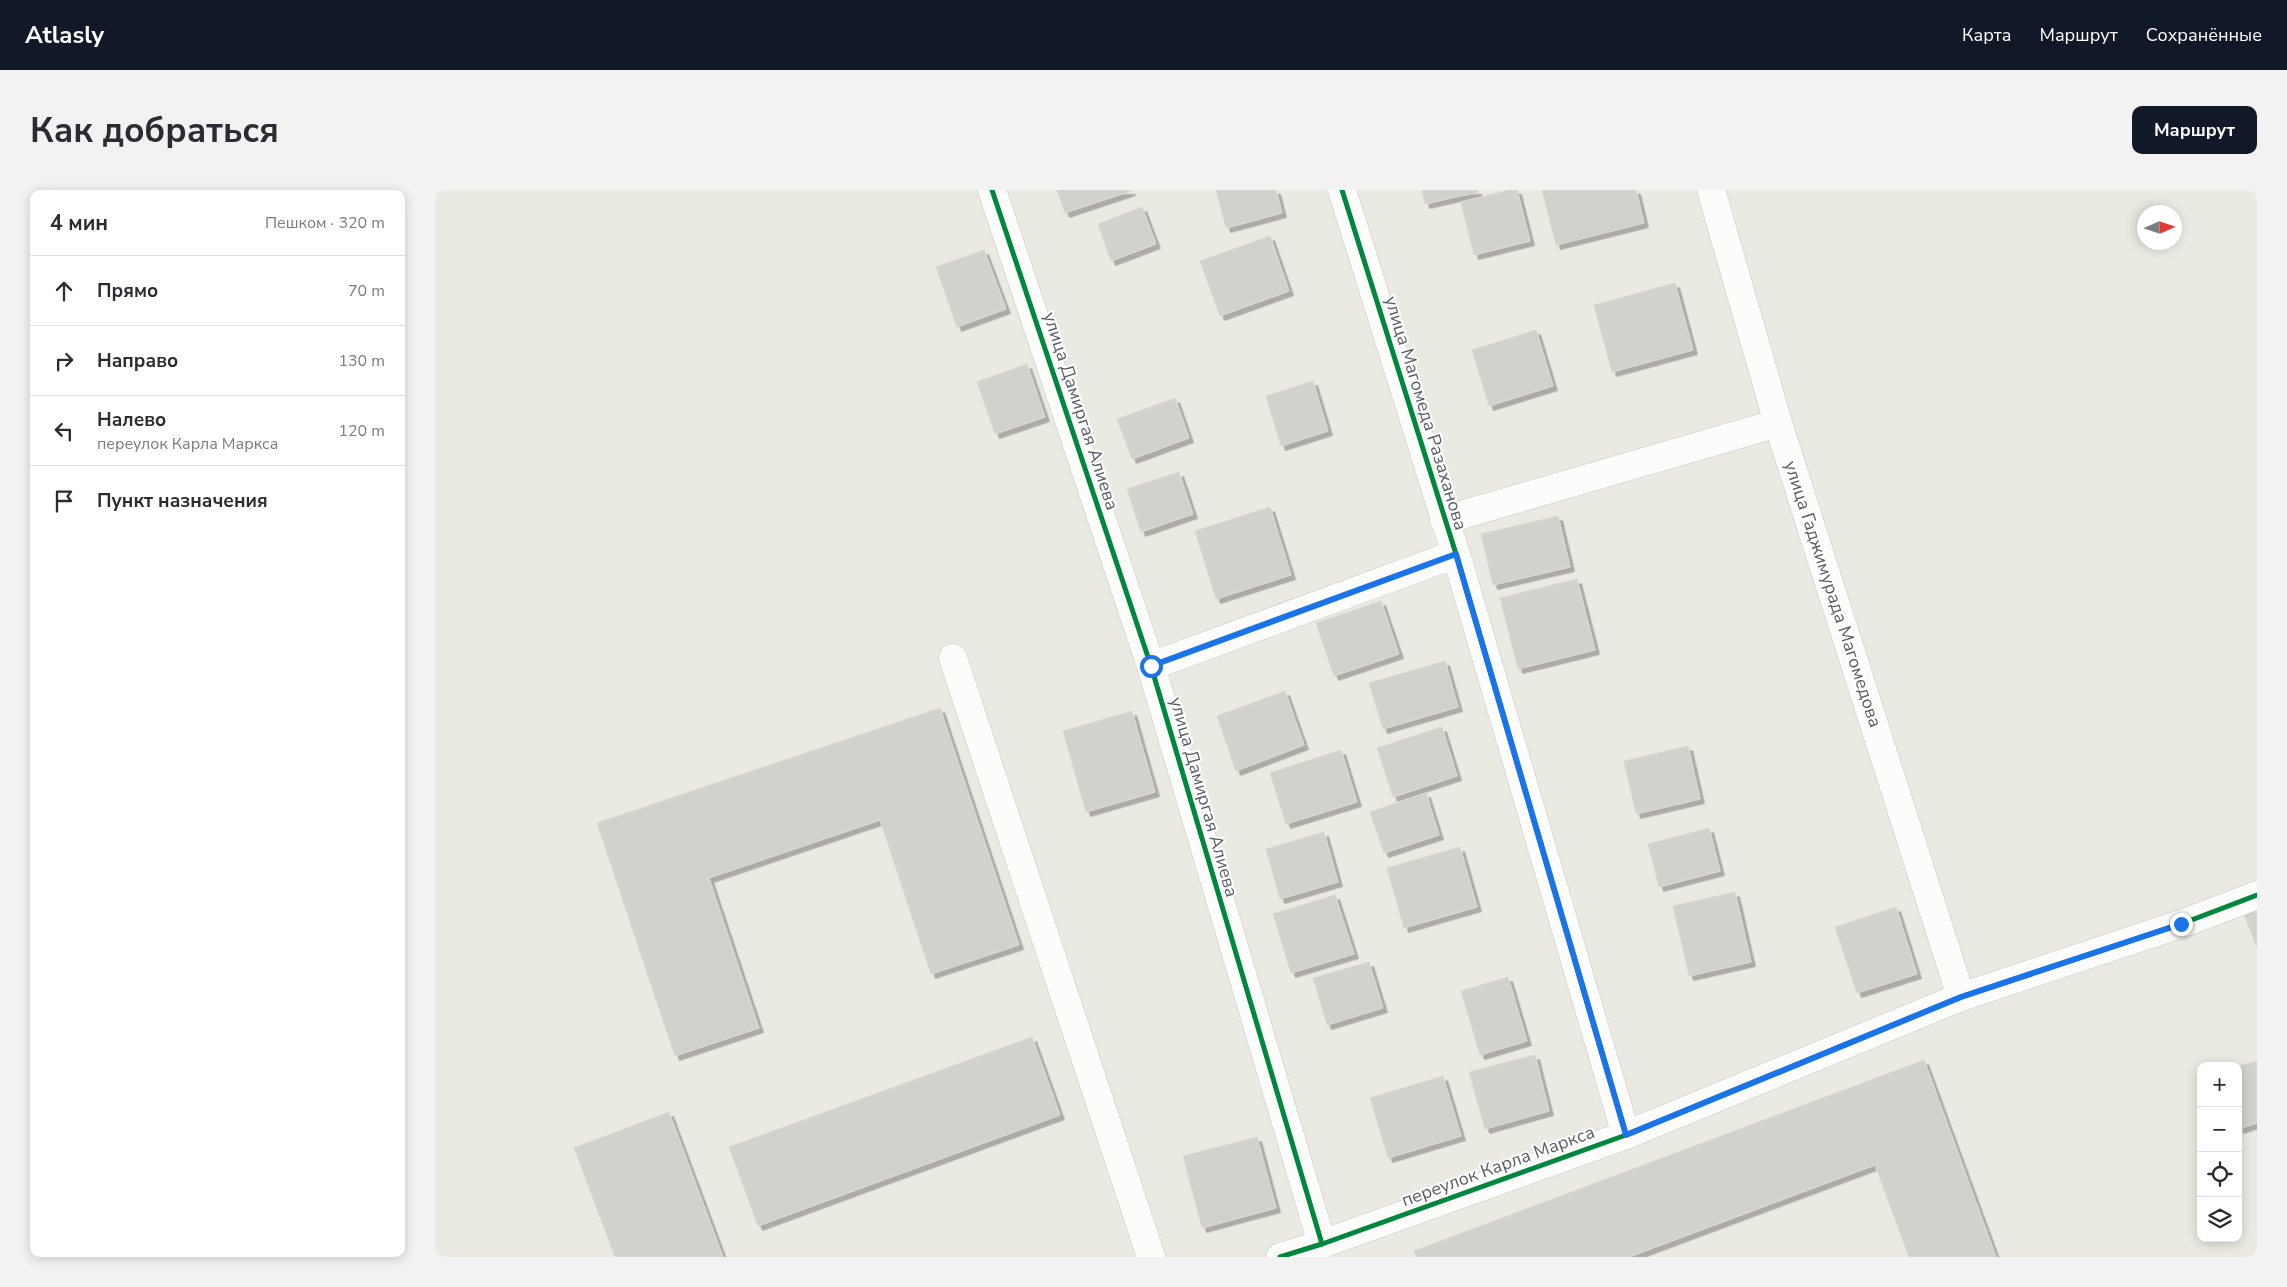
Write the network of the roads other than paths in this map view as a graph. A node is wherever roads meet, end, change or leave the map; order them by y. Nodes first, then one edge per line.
1 (993, 190) edge
2 (1342, 190) edge
3 (1711, 190) edge
4 (1778, 423) junction
5 (1444, 520) junction
6 (1456, 554) junction
7 (953, 658) dead end
8 (1151, 666) junction
9 (2257, 895) edge
10 (1961, 997) junction
11 (1626, 1135) junction
12 (1323, 1244) junction
13 (1151, 1257) edge
14 (1280, 1257) edge

1 - 8 street, улица Дамиргая Алиева
2 - 5 street, улица Магомеда Разаханова
3 - 4 street, улица Гаджимурада Магомедова
4 - 5 street
4 - 10 street, улица Гаджимурада Магомедова
5 - 6 street, улица Магомеда Разаханова
6 - 8 street
6 - 11 street, улица Магомеда Разаханова
7 - 13 street
8 - 12 street, улица Дамиргая Алиева
9 - 10 street, переулок Карла Маркса
10 - 11 street, переулок Карла Маркса
11 - 12 street, переулок Карла Маркса
12 - 14 street, переулок Карла Маркса

